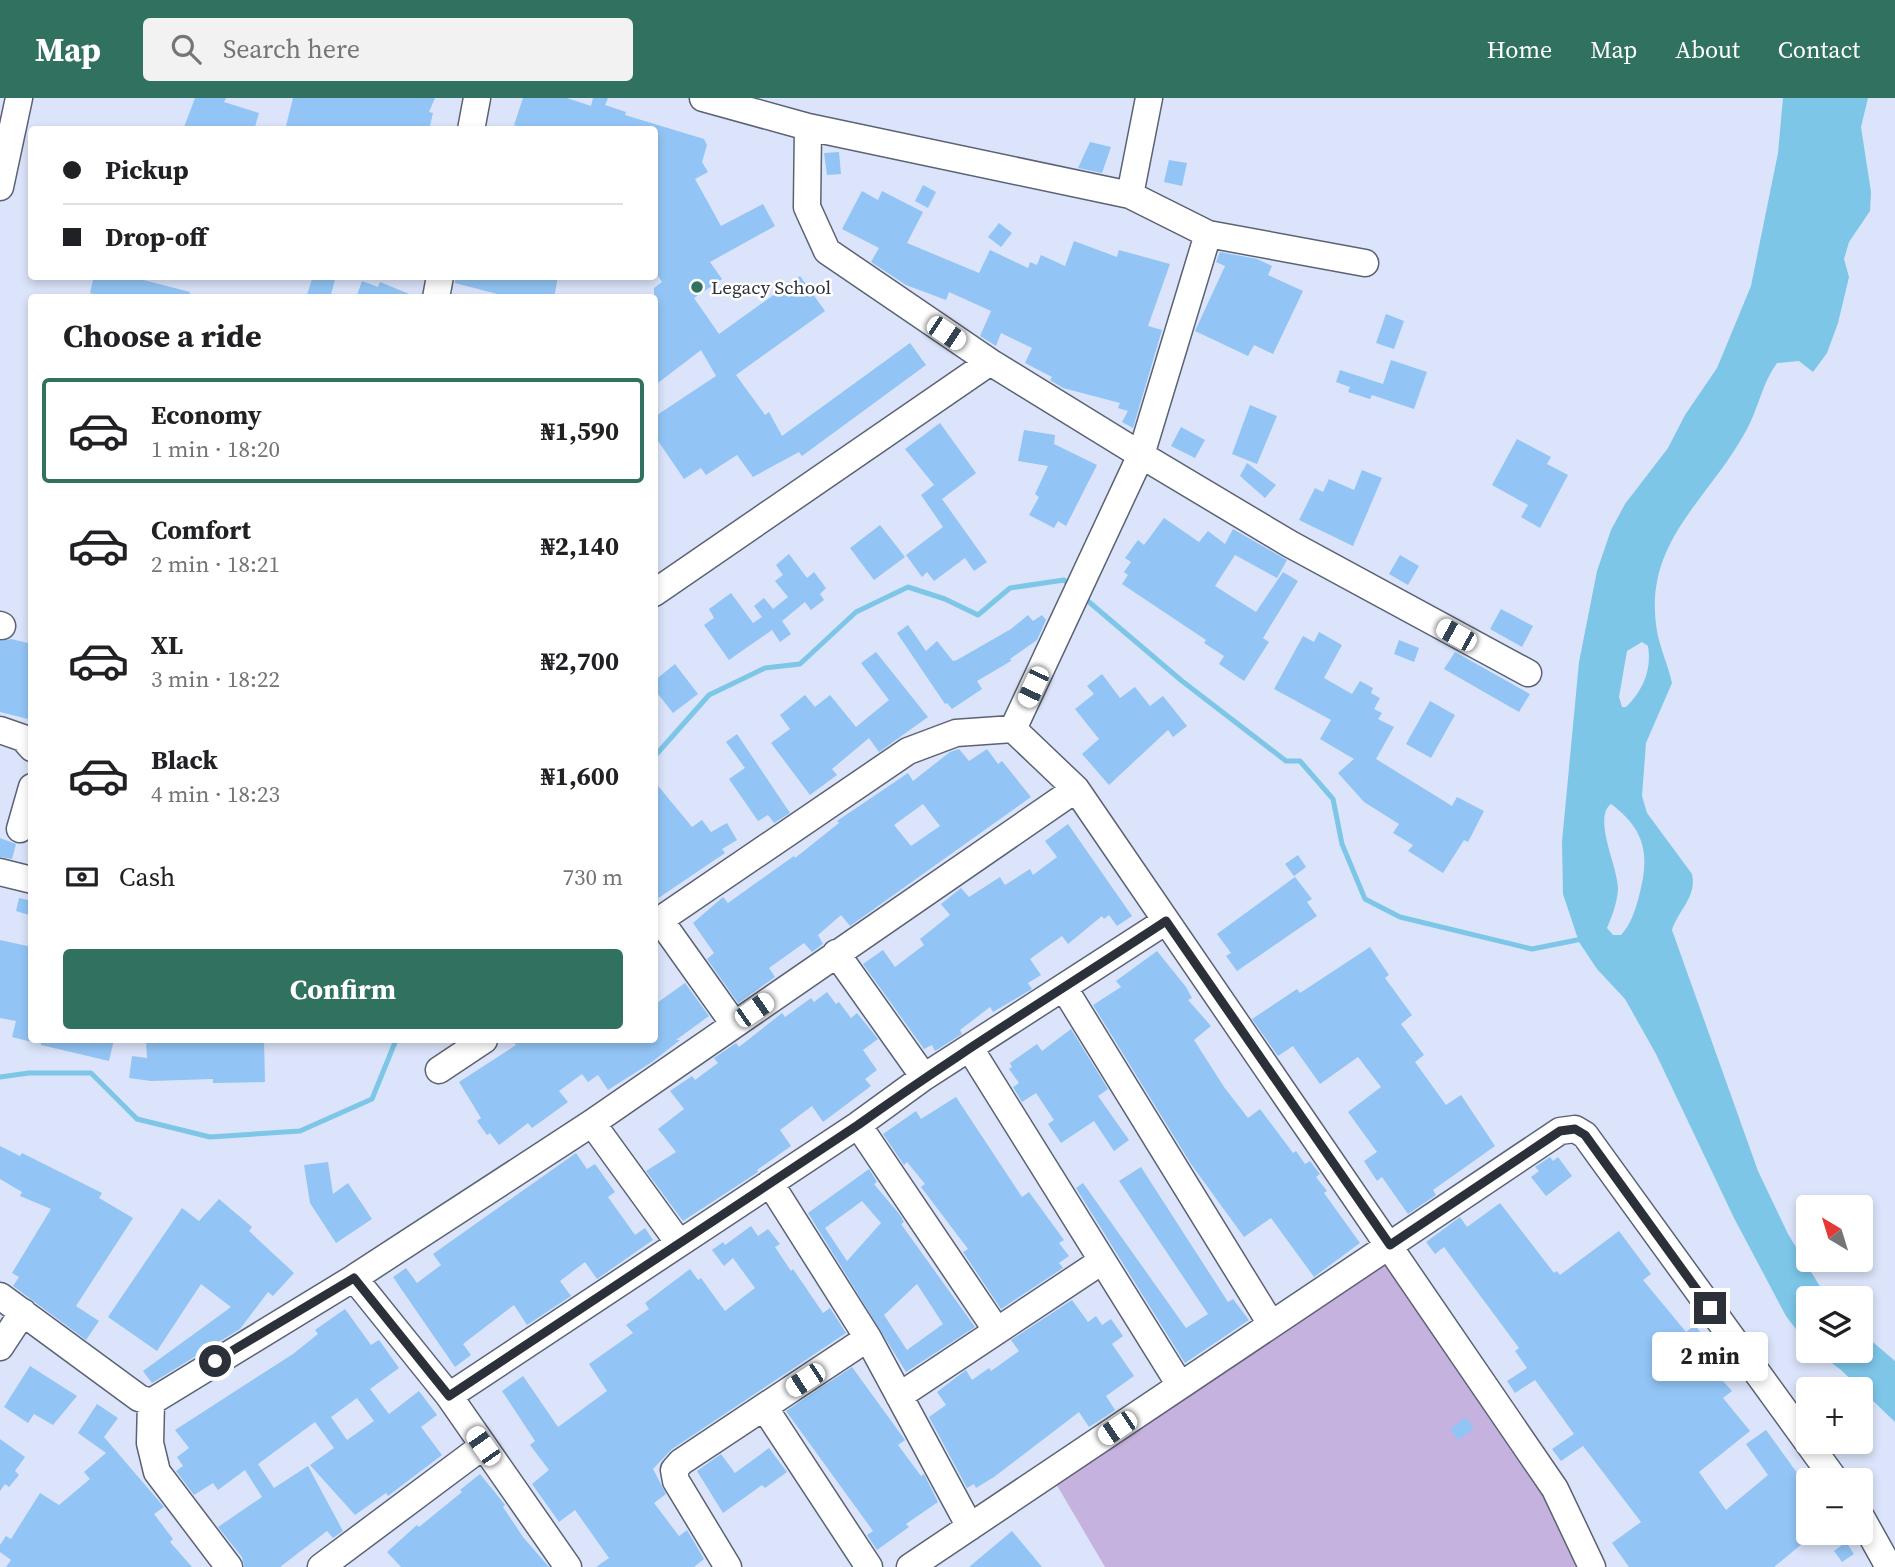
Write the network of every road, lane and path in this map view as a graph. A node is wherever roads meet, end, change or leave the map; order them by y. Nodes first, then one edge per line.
1 (19, 98) edge
2 (477, 98) edge
3 (703, 98) edge
4 (1149, 98) edge
5 (472, 126) edge
6 (808, 127) junction
7 (0, 187) edge
8 (1130, 195) junction
9 (1208, 234) junction
10 (1365, 263) dead end
11 (990, 362) junction
12 (1141, 455) junction
13 (658, 590) edge
14 (1528, 674) dead end
15 (1013, 729) junction
16 (0, 730) edge
17 (28, 744) edge
18 (1076, 789) junction
19 (28, 801) edge
20 (20, 829) dead end
21 (0, 872) edge
22 (28, 879) edge
23 (658, 921) edge
24 (1166, 921) junction
25 (658, 923) edge
26 (836, 953) junction
27 (1064, 988) junction
28 (734, 1024) junction
29 (480, 1043) edge
30 (971, 1050) junction
31 (439, 1070) dead end
32 (924, 1077) junction
33 (592, 1123) junction
34 (858, 1125) junction
35 (770, 1183) junction
36 (679, 1243) junction
37 (1390, 1245) junction
38 (1102, 1261) junction
39 (354, 1278) junction
40 (0, 1296) edge
41 (23, 1312) junction
42 (1271, 1324) junction
43 (997, 1331) junction
44 (868, 1338) junction
45 (0, 1347) edge
46 (1180, 1385) junction
47 (449, 1396) junction
48 (899, 1396) junction
49 (151, 1402) junction
50 (764, 1407) junction
51 (483, 1446) junction
52 (1826, 1468) edge
53 (970, 1527) junction
54 (1873, 1538) edge
55 (567, 1566) edge
56 (229, 1567) edge
57 (321, 1567) edge
58 (728, 1567) edge
59 (869, 1567) edge
60 (910, 1567) edge
61 (1592, 1567) edge
62 (1889, 1567) edge

1 - 7 street
2 - 5 street
3 - 6 street
4 - 8 street
6 - 8 street
6 - 11 street
8 - 9 street
9 - 10 street
9 - 12 street
11 - 12 street
11 - 13 street
12 - 14 street
12 - 15 street
15 - 18 street
15 - 23 street
16 - 17 street
18 - 24 street
18 - 26 street
19 - 20 street
21 - 22 street
24 - 27 street
24 - 37 street
25 - 28 street
26 - 28 street
26 - 32 street
27 - 30 street
27 - 42 street
28 - 33 street
29 - 31 street
30 - 32 street
30 - 38 street
32 - 34 street
33 - 36 street
33 - 39 street
34 - 35 street
34 - 43 street
35 - 36 street
35 - 44 street
36 - 47 street
37 - 42 street
37 - 52 street
37 - 61 street
38 - 43 street
38 - 46 street
39 - 47 street
39 - 49 street
40 - 41 street
41 - 45 street
41 - 49 street
42 - 46 street
43 - 48 street
44 - 48 street
44 - 50 street
46 - 53 street
47 - 51 street
48 - 53 street
49 - 56 street
50 - 58 street
50 - 59 street
51 - 55 street
51 - 57 street
53 - 60 street
54 - 62 street

